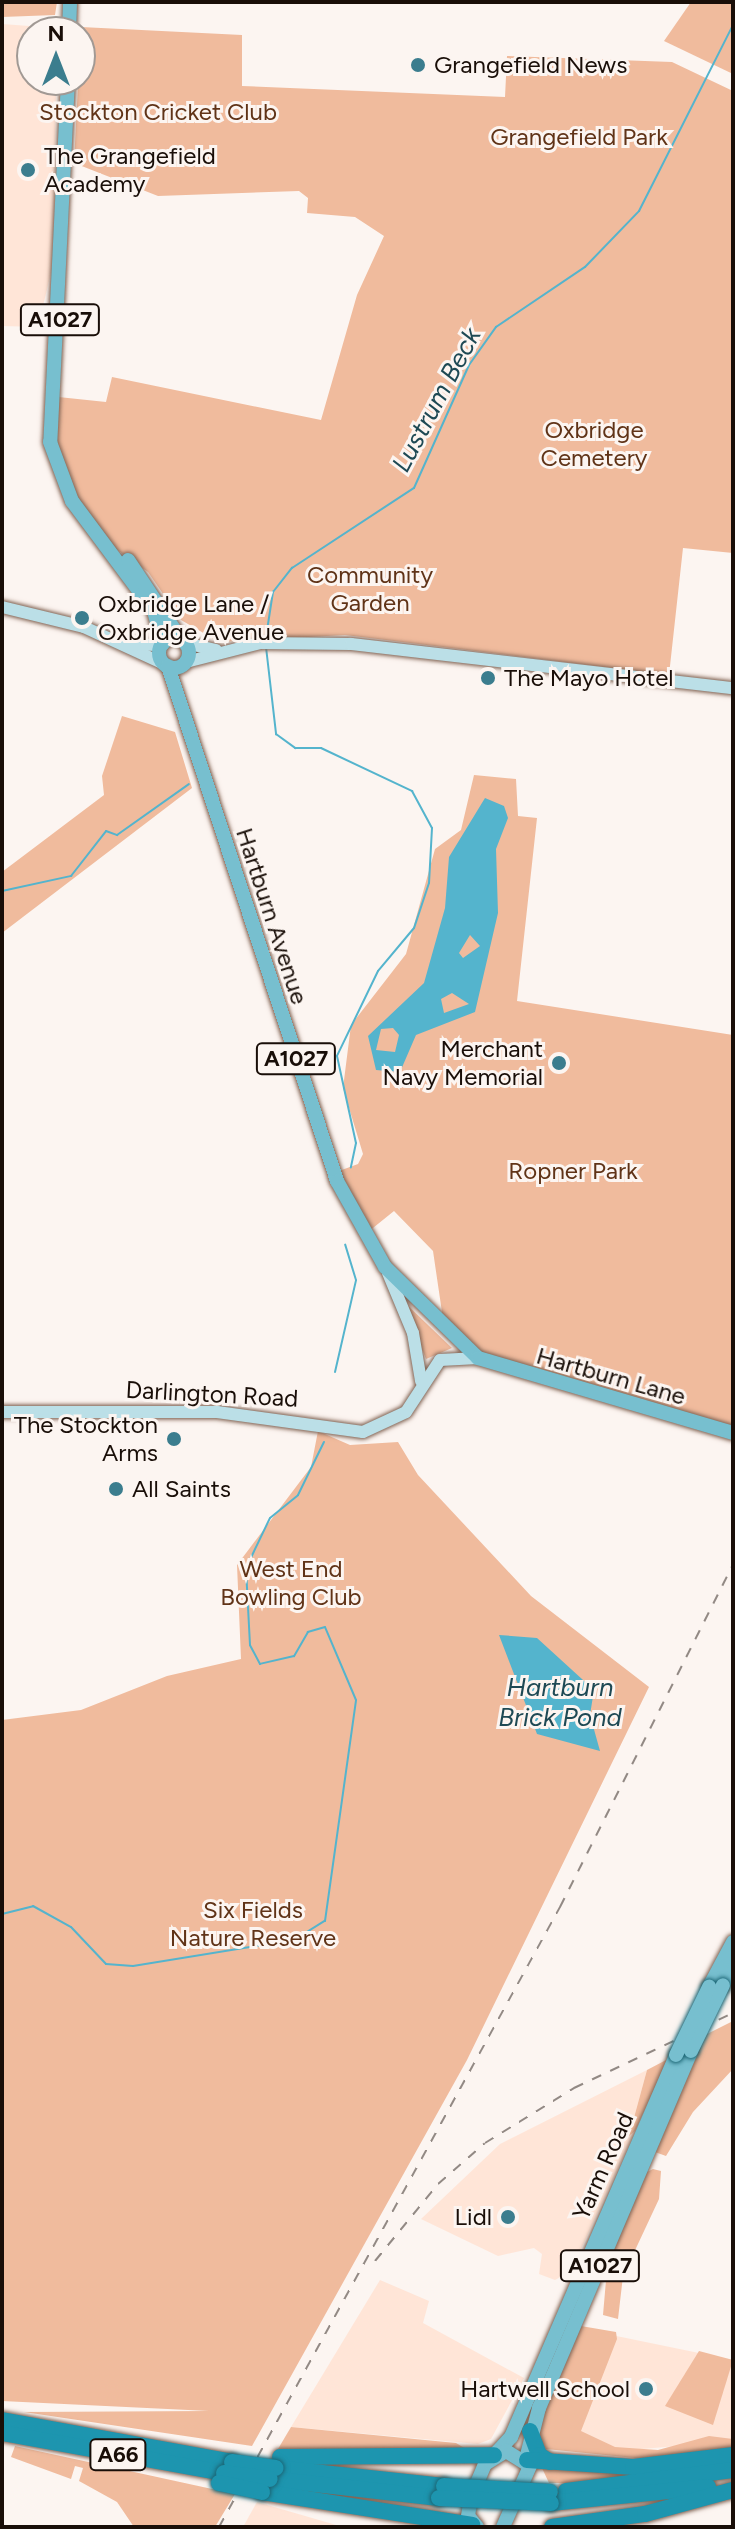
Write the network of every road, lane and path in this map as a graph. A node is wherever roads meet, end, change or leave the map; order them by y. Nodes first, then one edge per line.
1 (67, 96) edge
2 (105, 544) junction
3 (2, 607) edge
4 (184, 642) junction
5 (129, 644) junction
6 (162, 644) junction
7 (216, 650) junction
8 (186, 663) junction
9 (166, 665) junction
10 (733, 688) edge
11 (183, 719) junction
12 (385, 1267) junction
13 (478, 1358) junction
14 (421, 1384) junction
15 (2, 1412) edge
16 (733, 1433) edge
17 (733, 1942) edge
18 (733, 1962) edge
19 (716, 1986) junction
20 (684, 2053) junction
21 (2, 2420) edge
22 (530, 2431) junction
23 (7, 2434) edge
24 (495, 2453) junction
25 (733, 2455) edge
26 (527, 2460) junction
27 (550, 2462) junction
28 (228, 2468) junction
29 (733, 2470) edge
30 (276, 2471) junction
31 (733, 2481) edge
32 (733, 2490) edge
33 (552, 2497) junction
34 (474, 2526) edge
35 (503, 2527) edge
36 (552, 2527) edge

1 - 2 main road, A1027
2 - 4 main road, A1027
2 - 6 main road, A1027
3 - 5 street
4 - 6 main road
4 - 7 street
4 - 8 main road, A1027
5 - 6 street
5 - 9 street
6 - 9 main road, A1027
7 - 8 street
7 - 10 street
8 - 9 main road
8 - 11 main road, Hartburn Avenue / A1027
9 - 11 main road, Hartburn Avenue / A1027
11 - 12 main road, Hartburn Avenue / A1027
12 - 13 main road, Hartburn Avenue / A1027
12 - 14 street
13 - 14 street, Darlington Road
13 - 16 main road, Hartburn Lane / A1027
14 - 15 street, Darlington Road
17 - 19 main road, Yarm Road / A1027
18 - 19 main road, Yarm Road / A1027
19 - 20 main road, Yarm Road / A1027, bridge
20 - 22 main road, Yarm Road / A1027
20 - 24 main road, Yarm Road / A1027
21 - 28 highway, A66
22 - 26 main road, Yarm Road / A1027
22 - 27 highway
23 - 28 highway, A66
24 - 26 main road
24 - 30 highway
24 - 34 main road, Yarm Road
25 - 27 highway
26 - 27 highway
26 - 35 main road, Yarm Road
28 - 30 highway, A66
28 - 30 highway, A66, bridge
29 - 33 highway, A66
30 - 33 highway, A66, bridge
30 - 34 highway, A66
31 - 33 highway, A66
32 - 36 highway

